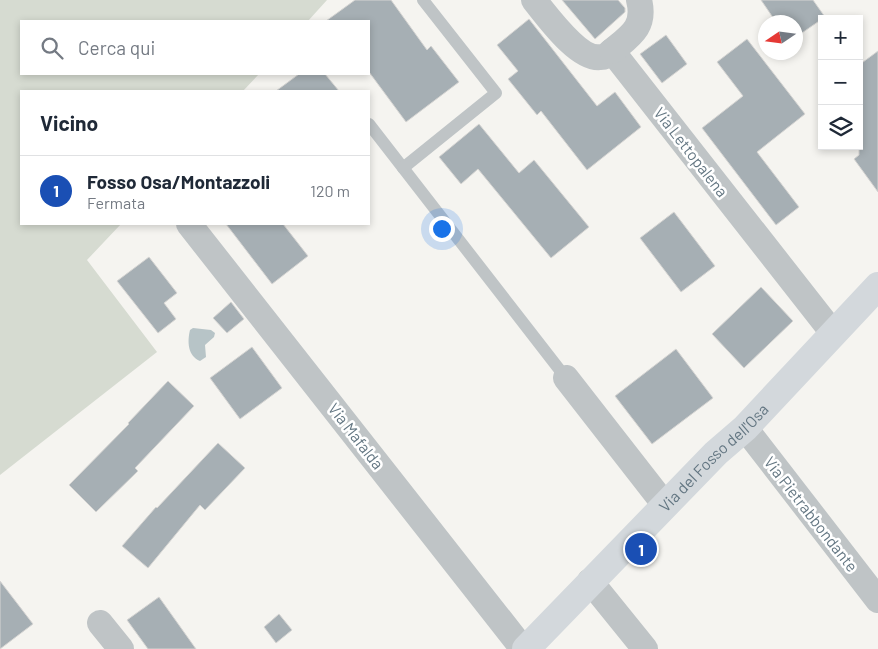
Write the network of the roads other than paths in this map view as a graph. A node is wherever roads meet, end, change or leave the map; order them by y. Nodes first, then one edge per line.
1 (423, 0) edge
2 (534, 0) edge
3 (639, 0) edge
4 (612, 52) junction
5 (370, 125) edge
6 (403, 168) junction
7 (190, 225) edge
8 (878, 286) edge
9 (833, 333) junction
10 (566, 378) joint
11 (745, 428) junction
12 (665, 505) junction
13 (590, 581) junction
14 (878, 600) edge
15 (100, 623) dead end
16 (121, 649) edge
17 (524, 649) edge
18 (645, 649) edge

1 - 6 lane
2 - 4 street
3 - 4 street
4 - 9 street, Via Lettopalena
5 - 6 lane
6 - 10 lane
7 - 17 street, Via Mafalda
8 - 9 street, Via del Fosso dell'Osa
9 - 11 street, Via del Fosso dell'Osa
10 - 12 street
11 - 12 street, Via del Fosso dell'Osa
11 - 14 street, Via Pietrabbondante
12 - 13 street, Via del Fosso dell'Osa
13 - 17 street, Via del Fosso dell'Osa
13 - 18 street
15 - 16 street

